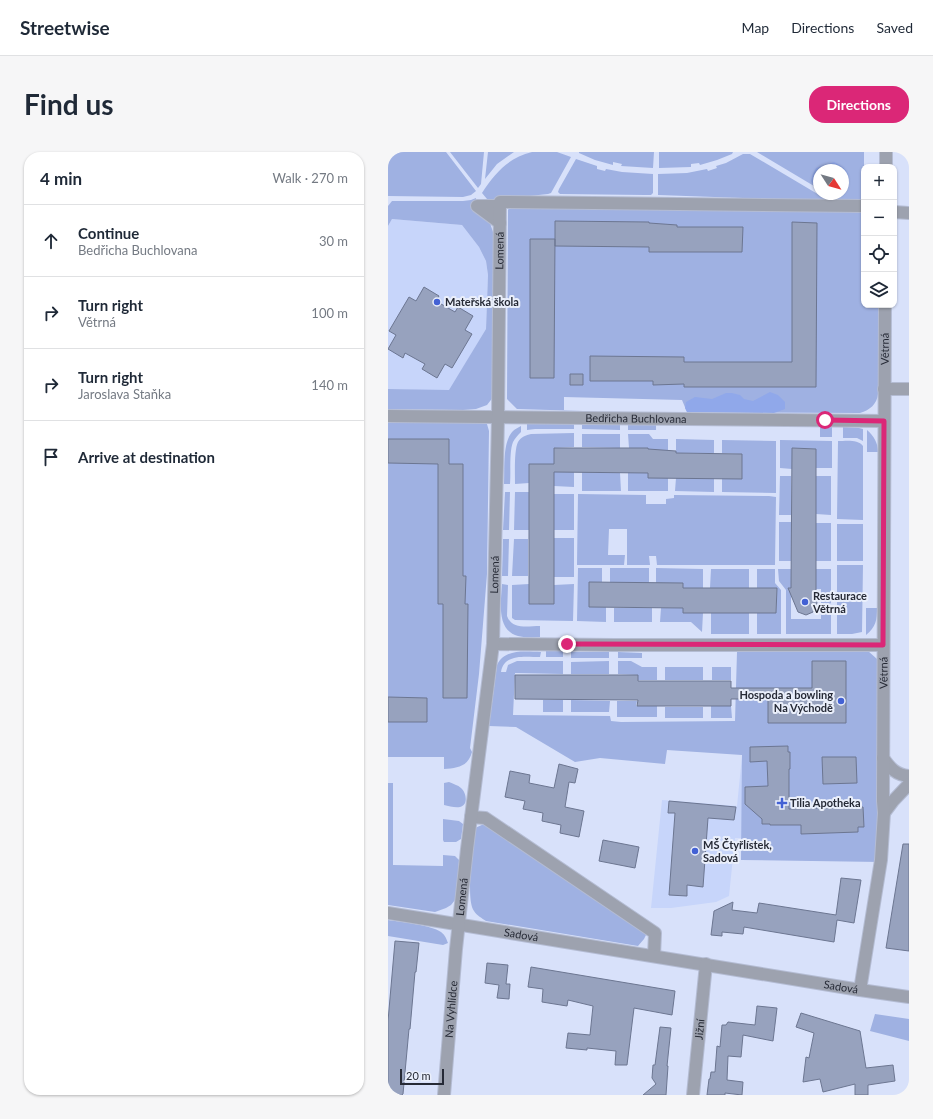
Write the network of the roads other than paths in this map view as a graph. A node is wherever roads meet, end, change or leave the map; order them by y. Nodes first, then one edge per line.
1 (886, 152) edge
2 (886, 164) edge
3 (500, 206) junction
4 (861, 206) edge
5 (897, 212) edge
6 (909, 213) edge
7 (500, 223) junction
8 (885, 308) edge
9 (884, 389) junction
10 (909, 389) edge
11 (388, 416) edge
12 (498, 417) junction
13 (884, 421) junction
14 (493, 644) junction
15 (883, 645) junction
16 (883, 758) junction
17 (909, 776) edge
18 (909, 784) edge
19 (884, 813) junction
20 (471, 817) junction
21 (388, 913) edge
22 (459, 924) junction
23 (654, 956) junction
24 (706, 964) junction
25 (860, 990) junction
26 (909, 997) edge
27 (444, 1095) edge
28 (694, 1095) edge

1 - 2 street
3 - 4 street, Lomená
3 - 7 street, Lomená
3 - 7 street, Lomená
5 - 6 street
7 - 12 street, Lomená
8 - 9 street, Větrná
9 - 10 street
9 - 13 street, Větrná
11 - 12 street, Bedřicha Buchlovana
12 - 13 street, Bedřicha Buchlovana
12 - 14 street, Lomená
13 - 15 street, Větrná
14 - 15 street
14 - 20 street, Lomená
15 - 16 street, Větrná
16 - 17 street
16 - 19 street, Větrná
18 - 19 street
19 - 25 street, Větrná
20 - 22 street, Lomená
20 - 23 street
21 - 22 street, Sadová
22 - 23 street, Sadová
22 - 27 street, Na Vyhlídce
23 - 24 street, Sadová
24 - 25 street, Sadová
24 - 28 street, Jižní
25 - 26 street, Sadová

